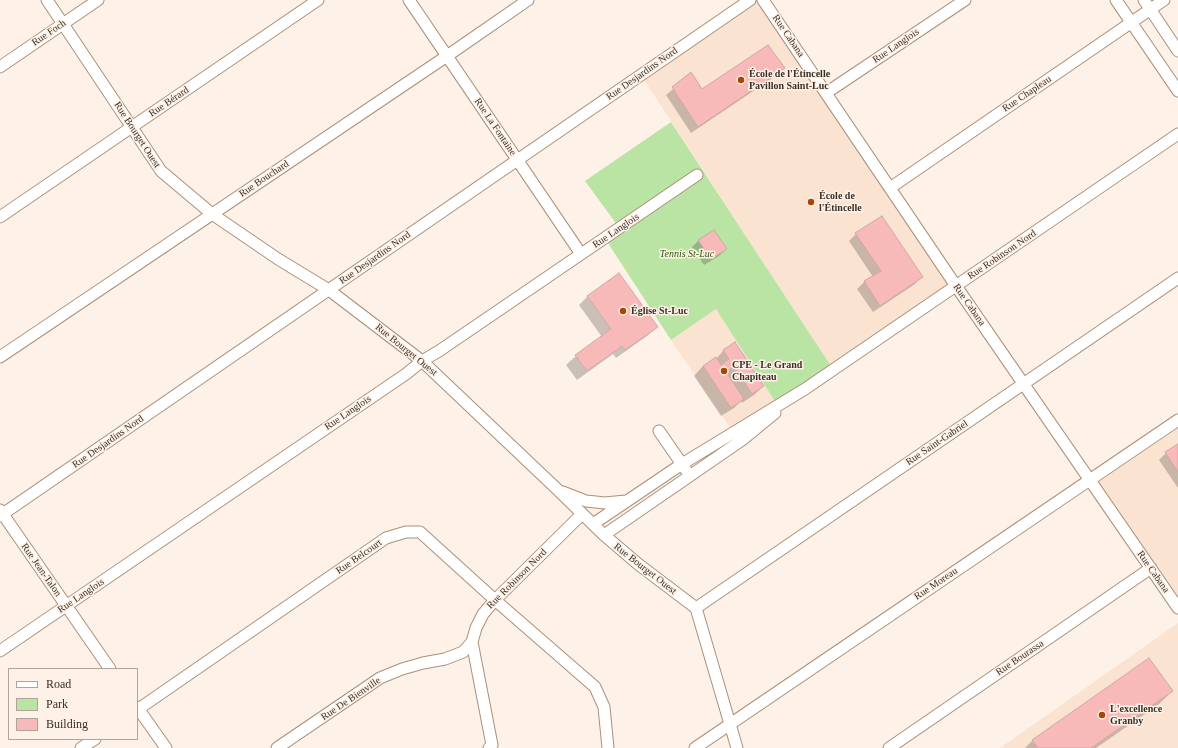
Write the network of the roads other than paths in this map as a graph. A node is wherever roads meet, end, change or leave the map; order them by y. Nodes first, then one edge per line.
1 (47, 0) edge
2 (98, 0) edge
3 (318, 0) edge
4 (409, 0) edge
5 (528, 0) edge
6 (750, 0) edge
7 (763, 0) edge
8 (965, 0) edge
9 (1116, 0) edge
10 (1144, 0) edge
11 (1164, 0) edge
12 (1150, 10) junction
13 (1131, 23) junction
14 (64, 24) junction
15 (1178, 51) edge
16 (447, 56) junction
17 (0, 67) edge
18 (1178, 91) edge
19 (826, 93) junction
20 (132, 128) junction
21 (1178, 134) edge
22 (517, 160) junction
23 (696, 175) dead end
24 (890, 188) junction
25 (212, 214) junction
26 (0, 217) edge
27 (581, 254) junction
28 (1178, 278) edge
29 (956, 286) junction
30 (329, 290) junction
31 (0, 357) edge
32 (422, 361) junction
33 (1024, 384) junction
34 (805, 389) junction
35 (1178, 420) edge
36 (659, 431) dead end
37 (682, 464) junction
38 (690, 475) junction
39 (1090, 480) junction
40 (559, 491) junction
41 (628, 501) junction
42 (1, 514) edge
43 (582, 514) junction
44 (593, 524) junction
45 (604, 535) junction
46 (1151, 568) junction
47 (495, 600) junction
48 (66, 606) junction
49 (696, 608) junction
50 (1178, 608) edge
51 (472, 642) junction
52 (0, 651) edge
53 (109, 668) edge
54 (138, 708) edge
55 (731, 724) junction
56 (93, 740) edge
57 (81, 748) edge
58 (166, 748) edge
59 (277, 748) edge
60 (489, 748) edge
61 (608, 748) edge
62 (695, 748) edge
63 (737, 748) edge
64 (889, 748) edge

1 - 14 street, Rue Bourget Ouest
2 - 14 street, Rue Foch
3 - 20 street, Rue Bérard
4 - 16 street, Rue La Fontaine
5 - 16 street, Rue Bouchard
6 - 22 street, Rue Desjardins Nord
7 - 19 street, Rue Cabana
8 - 19 street, Rue Langlois
9 - 13 street
10 - 12 street
11 - 12 street, Rue Chapleau
12 - 13 street, Rue Chapleau
12 - 15 street
13 - 18 street
13 - 24 street, Rue Chapleau
14 - 17 street, Rue Foch
14 - 20 street, Rue Bourget Ouest
16 - 22 street, Rue La Fontaine
16 - 25 street, Rue Bouchard
19 - 24 street, Rue Cabana
20 - 25 street, Rue Bourget Ouest
20 - 26 street, Rue Bérard
21 - 29 street, Rue Robinson Nord
22 - 27 street, Rue La Fontaine
22 - 30 street, Rue Desjardins Nord
23 - 27 street, Rue Langlois
24 - 29 street, Rue Cabana
25 - 30 street, Rue Bourget Ouest
25 - 31 street, Rue Bouchard
27 - 32 street, Rue Langlois
28 - 33 street, Rue Saint-Gabriel
29 - 33 street, Rue Cabana
29 - 34 street, Rue Robinson Nord
30 - 32 street, Rue Bourget Ouest
30 - 42 street, Rue Desjardins Nord
32 - 40 street, Rue Bourget Ouest
32 - 48 street, Rue Langlois
33 - 39 street, Rue Cabana
33 - 49 street, Rue Saint-Gabriel
34 - 37 street, Rue Robinson Nord
34 - 38 street, Rue Robinson Nord
35 - 39 street, Rue Moreau
36 - 37 street
37 - 38 street
37 - 41 street, Rue Robinson Nord
38 - 45 street, Rue Robinson Nord
39 - 46 street, Rue Cabana
39 - 55 street, Rue Moreau
40 - 41 street
40 - 43 street, Rue Bourget Ouest
41 - 44 street, Rue Robinson Nord
42 - 48 street, Rue Jean-Talon
43 - 44 street, Rue Bourget Ouest
43 - 47 street, Rue Robinson Nord
44 - 45 street, Rue Bourget Ouest
45 - 49 street, Rue Bourget Ouest
46 - 50 street, Rue Cabana
46 - 64 street, Rue Bourassa
47 - 51 street, Rue Robinson Nord
47 - 54 street, Rue Belcourt
47 - 61 street, Rue Belcourt
48 - 52 street, Rue Langlois
48 - 53 street, Rue Jean-Talon
49 - 55 street
51 - 59 street, Rue De Bienville
51 - 60 street, Rue Robinson Nord
54 - 58 street
55 - 62 street, Rue Moreau
55 - 63 street
56 - 57 street

